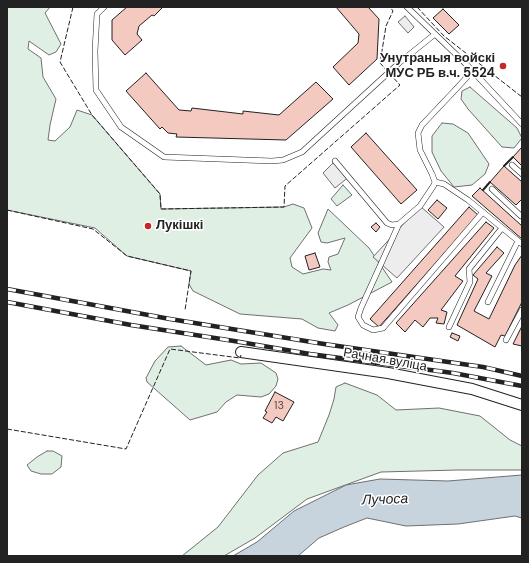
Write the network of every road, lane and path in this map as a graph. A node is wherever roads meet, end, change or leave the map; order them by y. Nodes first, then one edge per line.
1 (104, 7) edge
2 (407, 7) edge
3 (435, 34) junction
4 (467, 65) junction
5 (522, 124) edge
6 (335, 161) dead end
7 (512, 165) dead end
8 (522, 174) edge
9 (435, 182) junction
10 (492, 189) dead end
11 (483, 212) junction
12 (522, 215) edge
13 (399, 224) junction
14 (502, 228) junction
15 (520, 242) edge
16 (488, 302) dead end
17 (522, 310) edge
18 (449, 327) dead end
19 (506, 340) dead end
20 (241, 352) dead end
21 (522, 405) edge

1 - 3 lane
2 - 3 lane
3 - 4 lane
4 - 5 lane
4 - 9 lane
6 - 13 lane
7 - 8 lane
9 - 11 lane
9 - 13 lane
10 - 12 lane
11 - 13 lane
11 - 14 lane
14 - 15 lane
14 - 18 lane
15 - 16 lane
17 - 19 lane
20 - 21 street, Рачная вуліца

